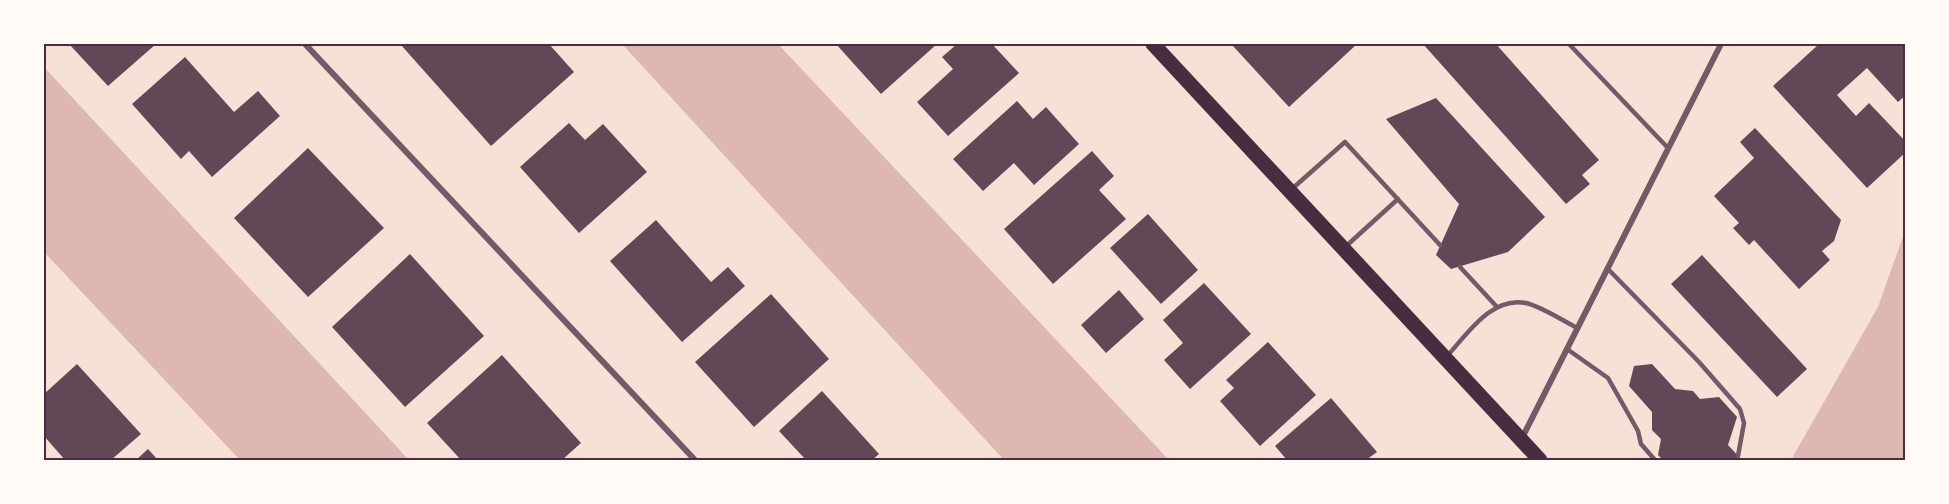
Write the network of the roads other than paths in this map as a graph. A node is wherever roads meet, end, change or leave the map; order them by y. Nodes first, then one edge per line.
1 (305, 44) edge
2 (1153, 44) edge
3 (1569, 44) edge
4 (1721, 44) edge
5 (1667, 147) junction
6 (1290, 190) junction
7 (1398, 199) junction
8 (1440, 245) dead end
9 (1344, 249) junction
10 (1460, 267) dead end
11 (1607, 268) junction
12 (1497, 307) junction
13 (1577, 328) junction
14 (1567, 349) junction
15 (1445, 357) junction
16 (1521, 440) junction
17 (1738, 456) dead end
18 (695, 460) edge
19 (1540, 460) edge
20 (1655, 460) edge

1 - 18 street
2 - 6 main road
3 - 5 lane
4 - 5 street
5 - 11 street
6 - 7 lane
6 - 9 main road
7 - 8 lane
7 - 9 lane
9 - 15 main road
10 - 12 lane
11 - 13 street
11 - 17 lane
12 - 13 lane
12 - 15 lane
13 - 14 street
14 - 16 street
14 - 20 lane
15 - 16 main road
16 - 19 main road

